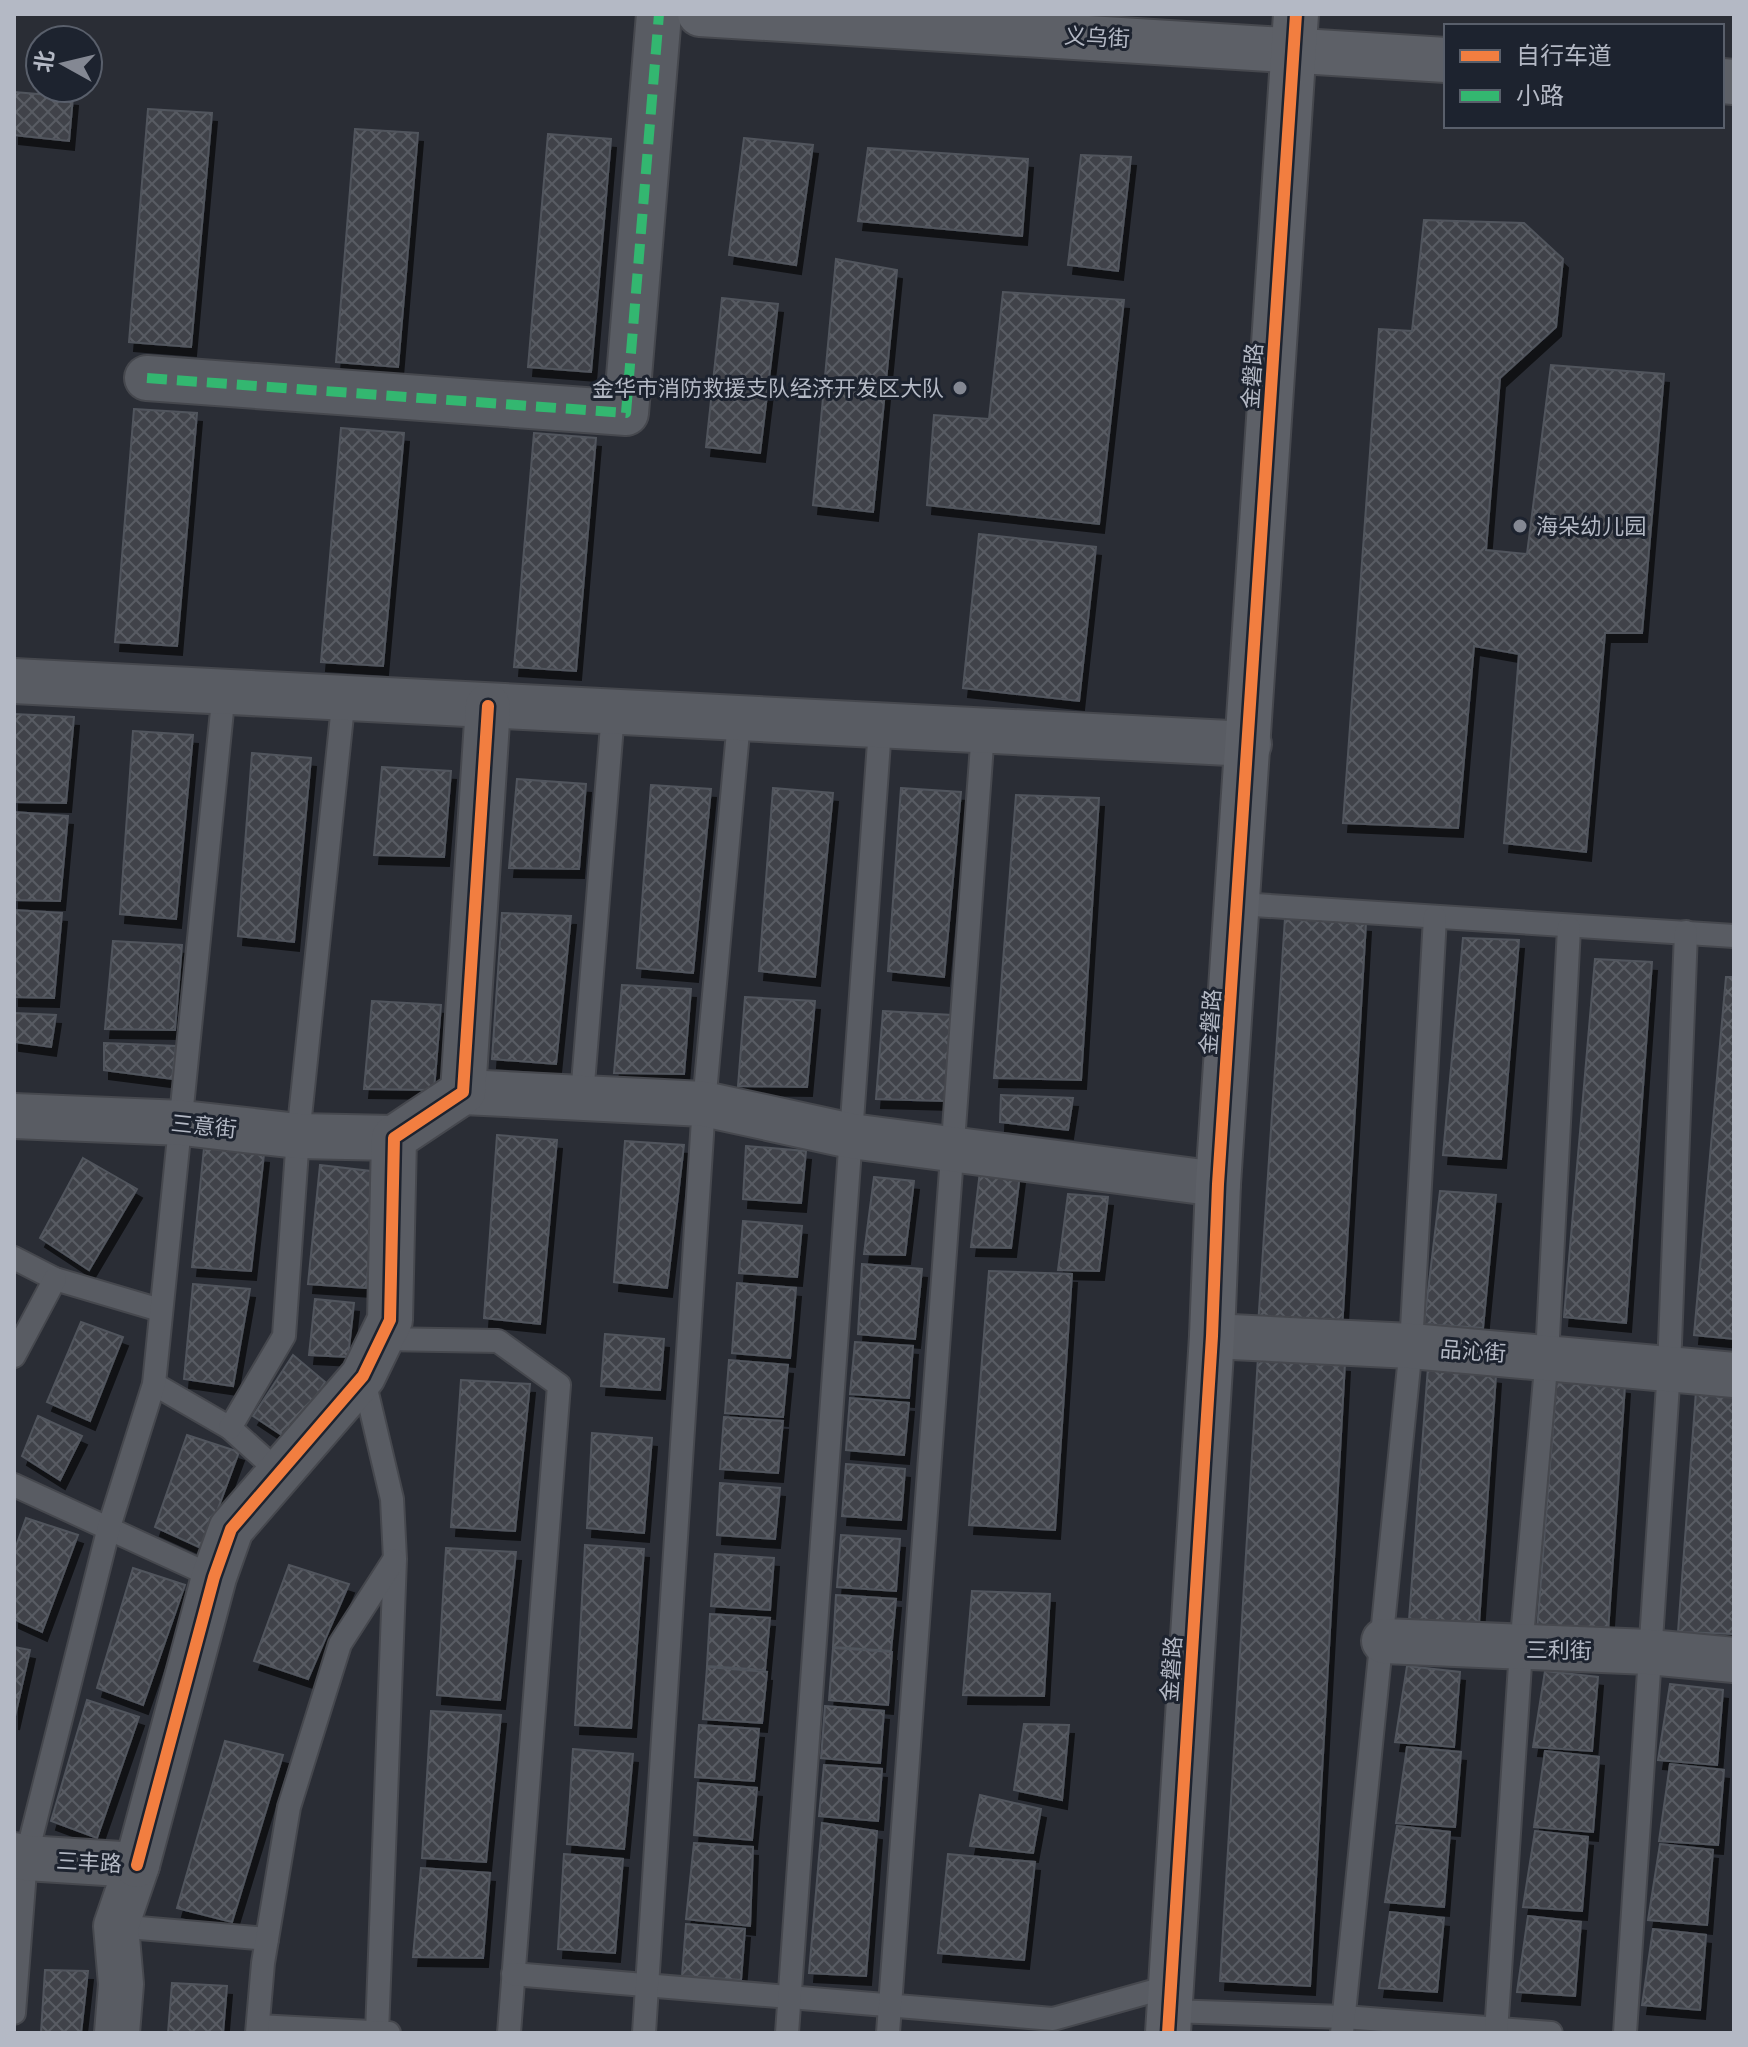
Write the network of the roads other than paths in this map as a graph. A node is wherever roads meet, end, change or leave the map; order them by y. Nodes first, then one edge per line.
1 (659, 14) edge
2 (700, 14) edge
3 (1294, 31) edge
4 (1444, 60) edge
5 (147, 378) dead end
6 (14, 681) edge
7 (224, 691) junction
8 (344, 696) junction
9 (488, 706) junction
10 (613, 713) junction
11 (739, 721) junction
12 (880, 728) junction
13 (983, 731) junction
14 (1249, 744) junction
15 (1239, 904) junction
16 (1435, 917) junction
17 (1569, 928) junction
18 (1686, 932) junction
19 (1734, 936) edge
20 (463, 1092) junction
21 (582, 1096) junction
22 (704, 1104) junction
23 (14, 1116) edge
24 (183, 1123) junction
25 (298, 1136) junction
26 (851, 1136) junction
27 (394, 1138) junction
28 (951, 1149) junction
29 (1218, 1184) junction
30 (14, 1258) edge
31 (55, 1279) junction
32 (160, 1310) junction
33 (1212, 1336) junction
34 (1411, 1346) junction
35 (14, 1356) edge
36 (1547, 1356) junction
37 (372, 1358) junction
38 (1669, 1369) junction
39 (1734, 1375) edge
40 (154, 1384) junction
41 (230, 1428) junction
42 (280, 1473) junction
43 (14, 1485) edge
44 (109, 1527) junction
45 (395, 1559) junction
46 (214, 1577) junction
47 (1384, 1641) junction
48 (1521, 1649) junction
49 (1649, 1652) junction
50 (1734, 1660) edge
51 (20, 1856) edge
52 (137, 1865) junction
53 (116, 1926) junction
54 (267, 1939) junction
55 (513, 1974) junction
56 (648, 1985) junction
57 (790, 1995) junction
58 (890, 2003) junction
59 (1170, 2010) edge
60 (14, 2013) edge
61 (1343, 2025) edge
62 (258, 2030) edge
63 (1497, 2031) edge
64 (117, 2033) edge
65 (377, 2033) edge
66 (391, 2033) edge
67 (509, 2033) edge
68 (644, 2033) edge
69 (787, 2033) edge
70 (888, 2033) edge
71 (1551, 2033) edge
72 (1625, 2033) edge

1 - 5 street
2 - 3 street, 义乌街
3 - 4 street, 义乌街
3 - 14 street, 金磐路
6 - 7 street
7 - 8 street
7 - 24 lane
8 - 9 street
8 - 25 lane
9 - 10 street
9 - 20 street
10 - 11 street
10 - 21 lane
11 - 12 street
11 - 22 lane
12 - 13 street
12 - 26 lane
13 - 14 street
13 - 28 lane
14 - 15 street, 金磐路
15 - 16 lane
15 - 29 street, 金磐路
16 - 17 lane
16 - 34 lane
17 - 18 lane
17 - 36 lane
18 - 19 lane
18 - 38 lane
20 - 21 street
20 - 27 street
21 - 22 street
22 - 26 street
22 - 56 lane
23 - 24 street, 三意街
24 - 25 street, 三意街
24 - 32 lane
25 - 27 street, 三意街
25 - 41 lane
26 - 28 street
26 - 57 lane
27 - 37 street
28 - 29 street
28 - 58 lane
29 - 33 street, 金磐路
30 - 31 lane
31 - 32 lane
31 - 35 lane
32 - 40 lane
33 - 34 street, 品沁街
33 - 59 street, 金磐路
34 - 36 street, 品沁街
34 - 47 lane
36 - 38 street, 品沁街
36 - 48 lane
37 - 42 street
37 - 45 lane
37 - 55 lane
38 - 39 street, 品沁街
38 - 49 lane
40 - 41 lane
40 - 44 lane
41 - 42 lane
42 - 46 street
43 - 44 lane
44 - 46 lane
44 - 51 lane
45 - 54 lane
45 - 65 lane
46 - 52 street
47 - 48 street, 三利街
47 - 61 lane
48 - 49 street, 三利街
48 - 63 lane
49 - 50 street, 三利街
49 - 72 lane
51 - 52 street, 三丰路
51 - 60 lane
52 - 53 street, 三丰路
53 - 54 lane
53 - 64 street, 三丰路
54 - 62 lane
55 - 56 lane
55 - 67 lane
56 - 57 lane
56 - 68 lane
57 - 58 lane
57 - 69 lane
58 - 59 lane
58 - 70 lane
59 - 61 lane
61 - 63 lane
62 - 65 lane
63 - 71 lane
65 - 66 lane

